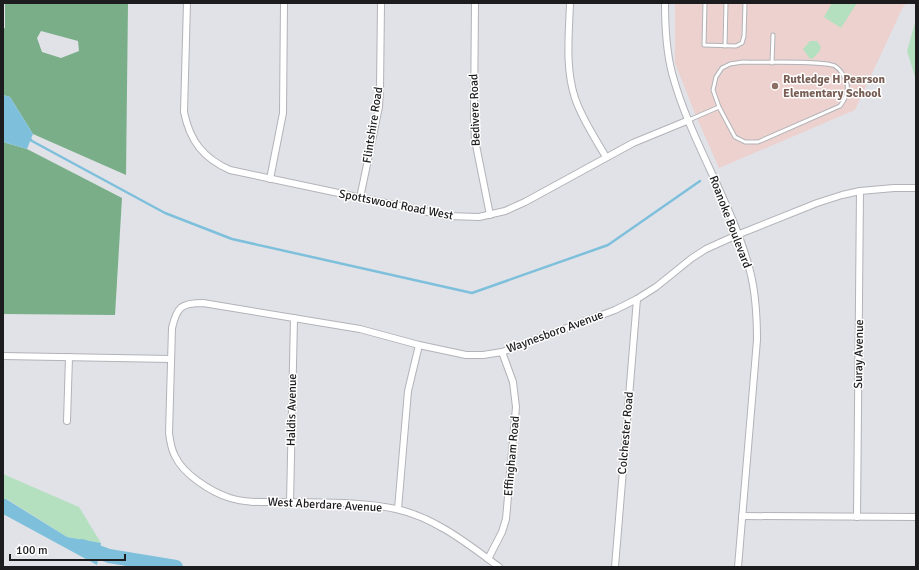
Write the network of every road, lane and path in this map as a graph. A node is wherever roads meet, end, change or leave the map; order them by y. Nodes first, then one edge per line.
1 (187, 3) edge
2 (284, 3) edge
3 (381, 3) edge
4 (475, 3) edge
5 (570, 3) edge
6 (665, 3) edge
7 (705, 3) edge
8 (726, 3) edge
9 (745, 3) edge
10 (773, 35) dead end
11 (725, 46) junction
12 (772, 63) junction
13 (719, 107) junction
14 (689, 120) junction
15 (606, 158) junction
16 (270, 179) junction
17 (916, 188) edge
18 (860, 191) junction
19 (360, 198) junction
20 (490, 215) junction
21 (738, 235) junction
22 (638, 299) junction
23 (294, 318) junction
24 (419, 345) junction
25 (502, 352) junction
26 (3, 356) edge
27 (69, 357) junction
28 (171, 359) junction
29 (67, 421) dead end
30 (290, 503) junction
31 (398, 509) junction
32 (742, 516) junction
33 (857, 517) junction
34 (916, 517) edge
35 (488, 559) junction
36 (499, 567) edge
37 (615, 567) edge
38 (738, 567) edge

1 - 16 street, Spottswood Road West
2 - 16 street
3 - 19 street, Flintshire Road
4 - 20 street, Bedivere Road
5 - 15 street
6 - 14 street, Roanoke Boulevard
7 - 11 lane
8 - 11 lane
9 - 11 lane
10 - 12 lane
12 - 13 lane
12 - 13 lane
13 - 14 lane
14 - 15 street, Spottswood Road West
14 - 21 street, Roanoke Boulevard
15 - 20 street, Spottswood Road West
16 - 19 street, Spottswood Road West
17 - 18 street, Waynesboro Avenue
18 - 21 street, Waynesboro Avenue
18 - 33 street, Suray Avenue
19 - 20 street, Spottswood Road West
21 - 22 street, Waynesboro Avenue
21 - 32 street, Roanoke Boulevard
22 - 25 street, Waynesboro Avenue
22 - 37 street, Colchester Road
23 - 24 street, Waynesboro Avenue
23 - 28 street, Waynesboro Avenue
23 - 30 street, Haldis Avenue
24 - 25 street, Waynesboro Avenue
24 - 31 street
25 - 35 street, Effingham Road
26 - 27 street
27 - 28 street
27 - 29 street
28 - 30 street, West Aberdare Avenue
30 - 31 street, West Aberdare Avenue
31 - 35 street, West Aberdare Avenue
32 - 33 street
32 - 38 street, Roanoke Boulevard
33 - 34 street
35 - 36 street, West Aberdare Avenue

